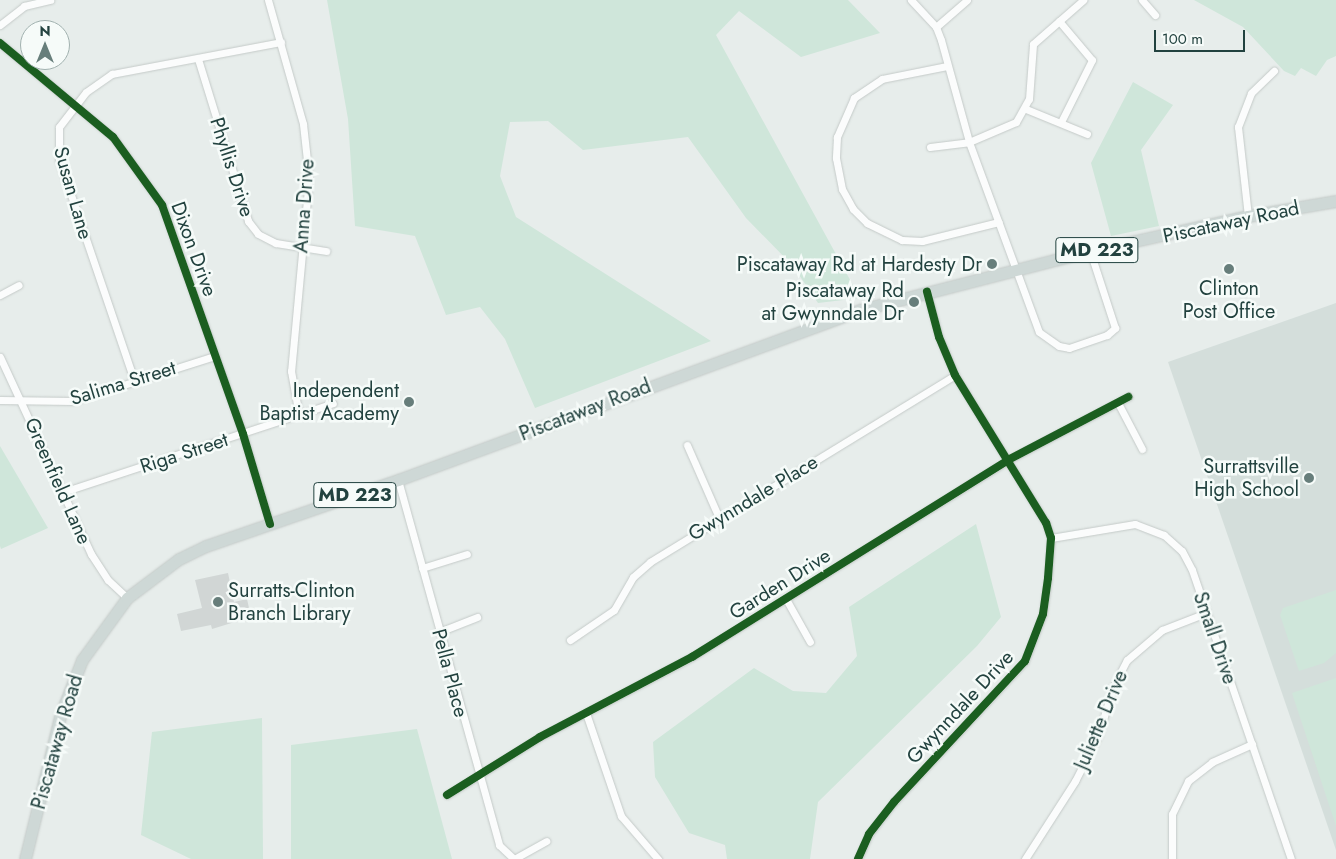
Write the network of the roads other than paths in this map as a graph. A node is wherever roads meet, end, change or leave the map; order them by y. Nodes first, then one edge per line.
1 (50, 0) edge
2 (268, 0) edge
3 (911, 0) edge
4 (967, 0) edge
5 (1083, 0) edge
6 (1142, 0) edge
7 (1155, 15) dead end
8 (1059, 21) junction
9 (0, 25) edge
10 (936, 27) junction
11 (281, 42) junction
12 (0, 43) edge
13 (198, 59) junction
14 (947, 66) junction
15 (1274, 71) dead end
16 (76, 104) junction
17 (1026, 109) junction
18 (1060, 122) junction
19 (1087, 134) dead end
20 (969, 142) junction
21 (930, 147) dead end
22 (1336, 201) edge
23 (1248, 216) junction
24 (999, 222) junction
25 (301, 249) junction
26 (326, 251) dead end
27 (1090, 251) junction
28 (1015, 271) junction
29 (19, 285) dead end
30 (927, 292) junction
31 (0, 295) edge
32 (215, 356) junction
33 (0, 357) edge
34 (955, 375) junction
35 (134, 380) junction
36 (1128, 397) dead end
37 (0, 400) edge
38 (23, 401) junction
39 (334, 403) dead end
40 (1118, 403) junction
41 (299, 415) junction
42 (243, 434) junction
43 (687, 445) dead end
44 (1142, 449) dead end
45 (1008, 460) junction
46 (398, 480) junction
47 (63, 492) junction
48 (719, 518) junction
49 (270, 524) junction
50 (1051, 538) junction
51 (467, 554) dead end
52 (422, 568) junction
53 (127, 598) junction
54 (786, 599) junction
55 (1206, 613) junction
56 (477, 618) dead end
57 (439, 632) junction
58 (570, 640) dead end
59 (810, 642) dead end
60 (587, 716) junction
61 (1252, 744) junction
62 (477, 776) junction
63 (447, 795) dead end
64 (546, 841) dead end
65 (25, 859) edge
66 (514, 859) edge
67 (658, 859) edge
68 (858, 859) edge
69 (1026, 859) edge
70 (1172, 859) edge
71 (1291, 859) edge

1 - 9 street
2 - 11 street, Anna Drive
3 - 10 street
4 - 10 street
5 - 8 street
6 - 7 street
8 - 17 street
8 - 18 street
10 - 14 street
11 - 13 street, Susan Lane
11 - 25 street, Anna Drive
12 - 16 street, Dixon Drive
13 - 16 street, Susan Lane
13 - 25 street, Phyllis Drive
14 - 20 street
14 - 24 street
15 - 23 street
16 - 32 street, Dixon Drive
16 - 35 street, Susan Lane
17 - 18 street
17 - 20 street
18 - 19 street
20 - 21 street
20 - 24 street
22 - 23 main road, Piscataway Road / MD 223
23 - 27 main road, Piscataway Road / MD 223
24 - 28 street
25 - 26 street, Phyllis Drive
25 - 41 street, Anna Drive
27 - 28 main road, Piscataway Road / MD 223
27 - 28 street
28 - 30 main road, Piscataway Road / MD 223
29 - 31 street
30 - 34 street
30 - 46 main road, Piscataway Road / MD 223
32 - 35 street, Salima Street
32 - 42 street, Dixon Drive
33 - 38 street, Greenfield Lane
34 - 45 street
34 - 48 street, Gwynndale Place
35 - 38 street, Salima Street
36 - 40 street, Garden Drive
37 - 38 street, Salima Street
38 - 47 street, Greenfield Lane
39 - 41 street, Riga Street
40 - 44 street
40 - 45 street, Garden Drive
41 - 42 street, Riga Street
42 - 47 street, Riga Street
42 - 49 street, Dixon Drive
43 - 48 street
45 - 50 street
45 - 54 street, Garden Drive
46 - 49 main road, Piscataway Road / MD 223
46 - 52 street, Pella Place
47 - 53 street, Greenfield Lane
48 - 58 street, Gwynndale Place
49 - 53 main road, Piscataway Road / MD 223
50 - 55 street, Small Drive
50 - 68 street, Gwynndale Drive
51 - 52 street
52 - 57 street, Pella Place
53 - 65 main road, Piscataway Road / MD 223
54 - 59 street
54 - 60 street, Garden Drive
55 - 61 street, Small Drive
55 - 69 street, Juliette Drive
56 - 57 street
57 - 62 street, Pella Place
60 - 62 street, Garden Drive
60 - 67 street
61 - 70 street
61 - 71 street, Small Drive
62 - 63 street, Garden Drive
62 - 66 street, Pella Place
64 - 66 street

